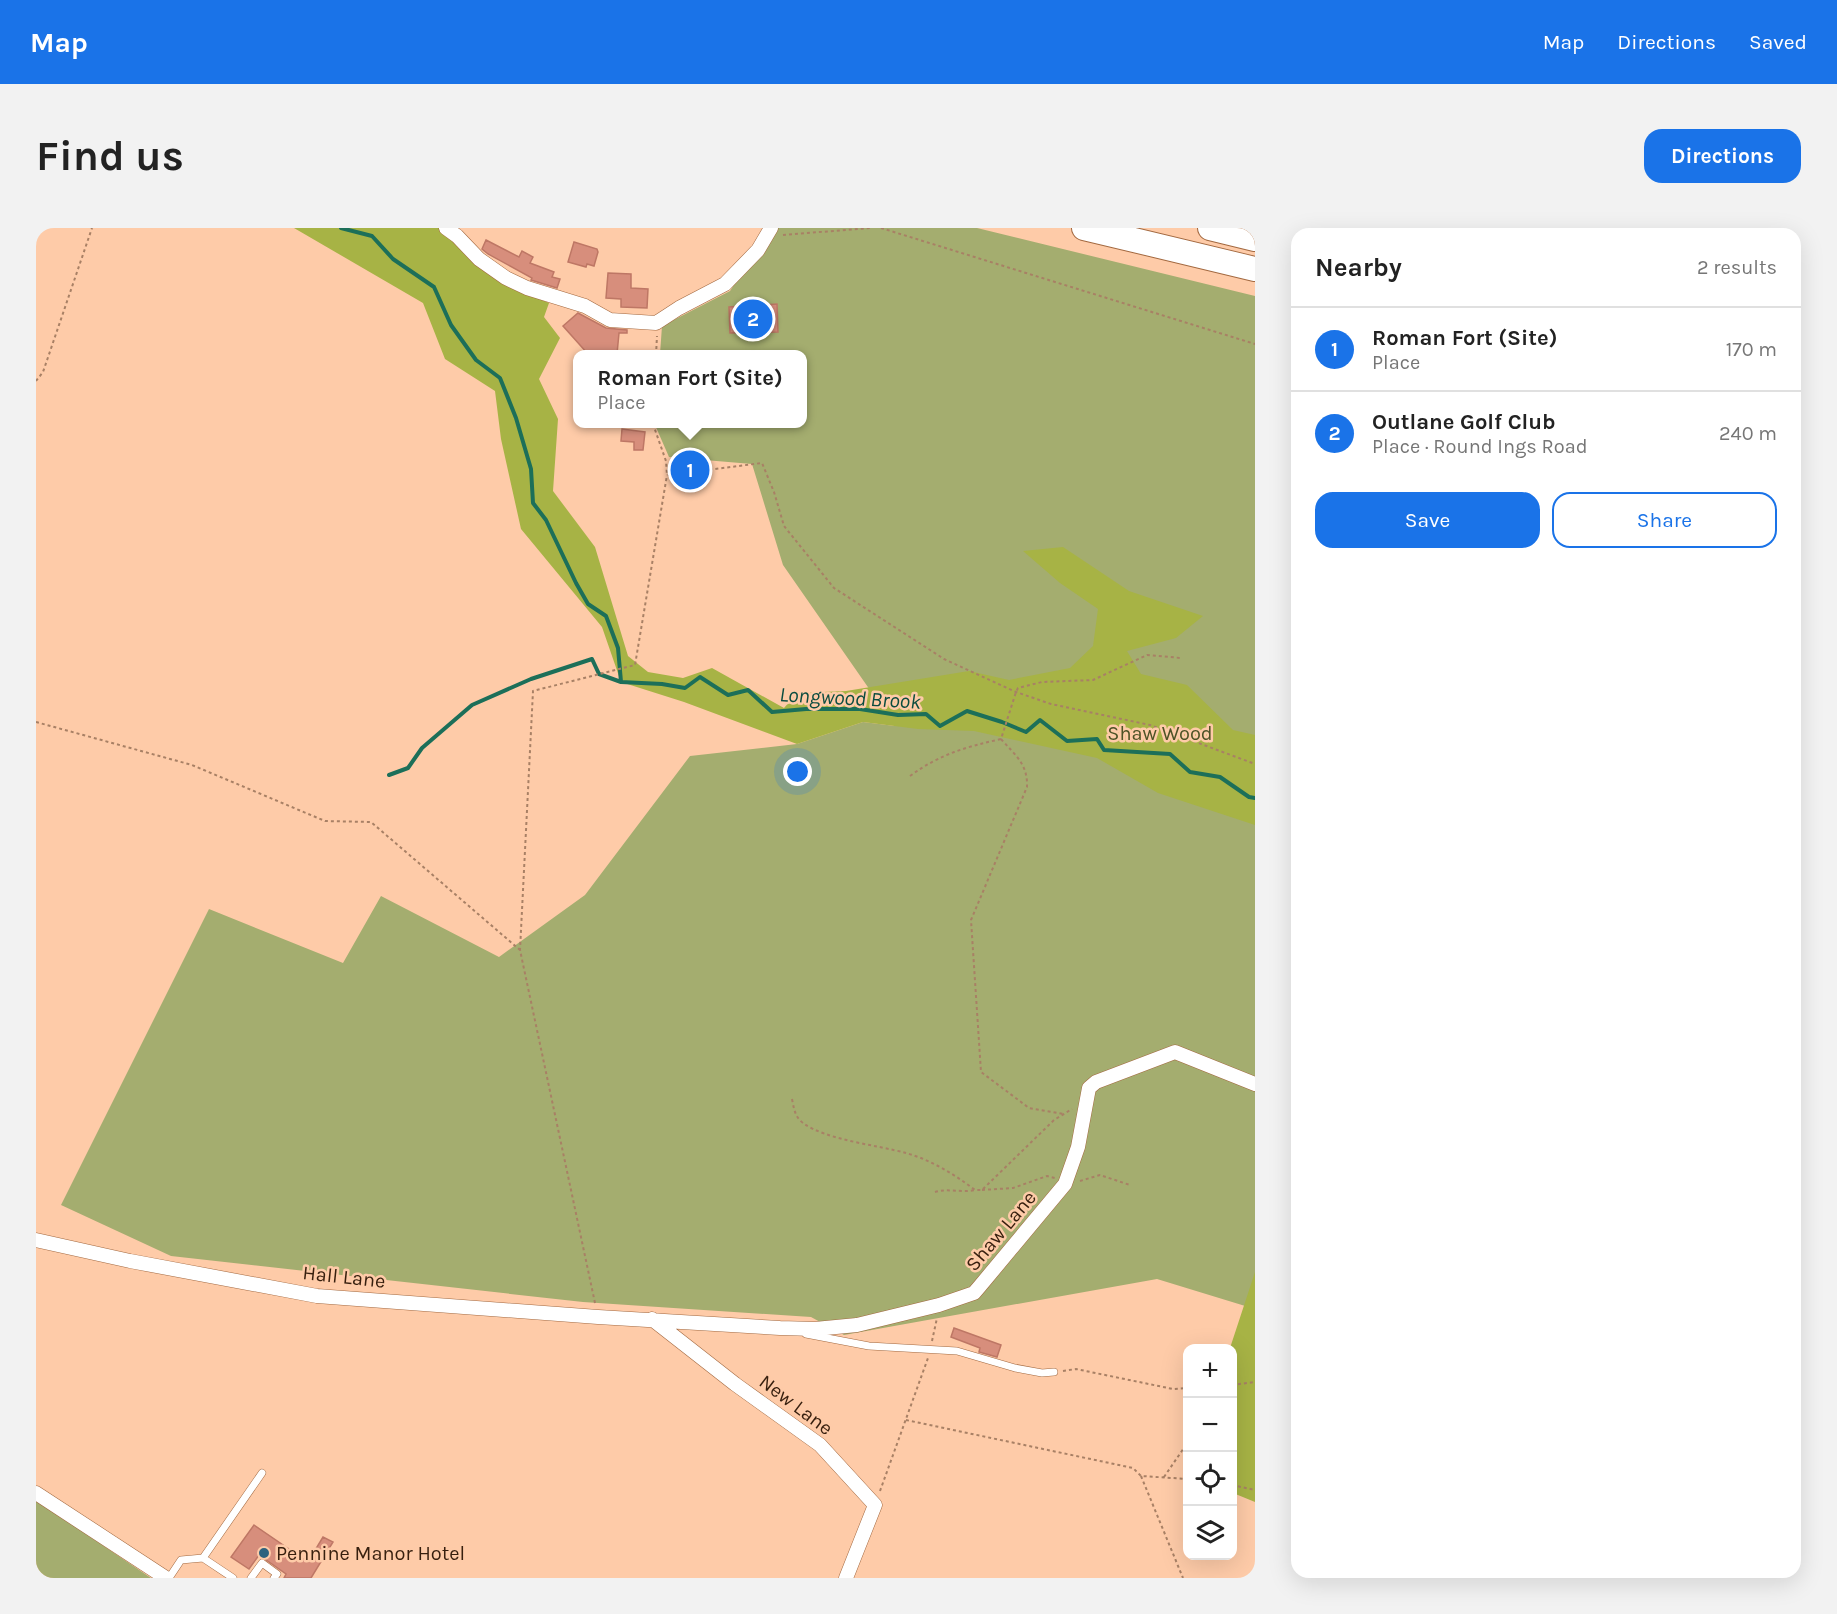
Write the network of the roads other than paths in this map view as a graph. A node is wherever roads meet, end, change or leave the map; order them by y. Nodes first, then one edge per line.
1 (446, 228) edge
2 (1084, 228) edge
3 (1210, 228) edge
4 (769, 232) edge
5 (1255, 239) edge
6 (1255, 269) edge
7 (1255, 1084) edge
8 (36, 1240) edge
9 (652, 1319) junction
10 (780, 1328) junction
11 (1054, 1372) road end
12 (262, 1473) dead end
13 (36, 1492) edge
14 (203, 1558) junction
15 (168, 1578) edge
16 (233, 1578) edge
17 (251, 1578) edge
18 (274, 1578) edge
19 (846, 1578) edge

1 - 4 street
2 - 6 highway
3 - 5 highway
7 - 10 street, Shaw Lane
8 - 9 street, Hall Lane
9 - 10 street, Shaw Lane
9 - 19 street, New Lane
10 - 11 lane
12 - 14 lane
13 - 15 street
14 - 15 lane
14 - 16 lane
17 - 18 lane

